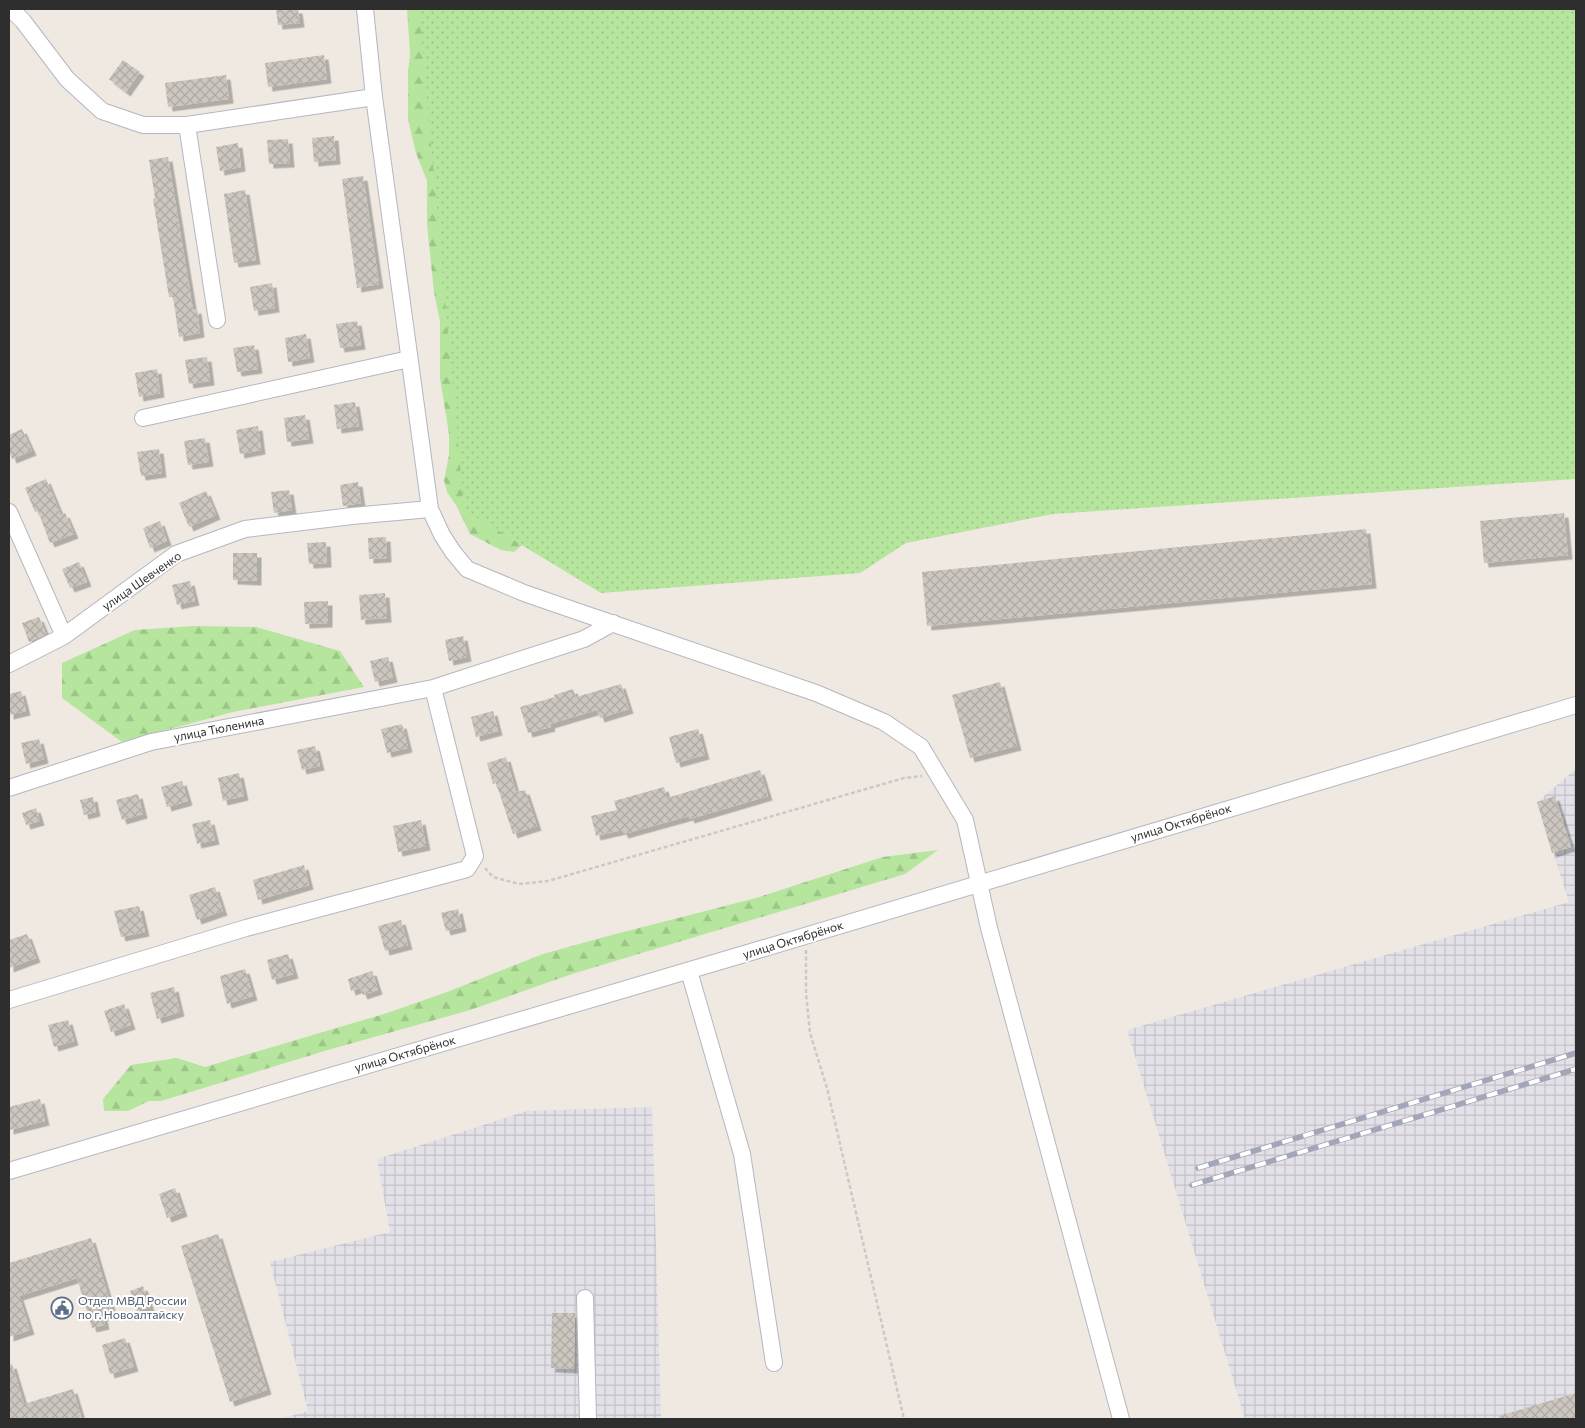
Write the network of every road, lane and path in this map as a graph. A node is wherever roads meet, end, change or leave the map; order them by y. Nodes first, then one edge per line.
1 (12, 9) edge
2 (365, 9) edge
3 (374, 97) junction
4 (187, 126) junction
5 (217, 320) dead end
6 (409, 359) junction
7 (143, 418) dead end
8 (430, 509) junction
9 (9, 512) edge
10 (613, 623) junction
11 (64, 636) junction
12 (9, 664) edge
13 (433, 688) junction
14 (1576, 705) edge
15 (938, 775) junction
16 (9, 788) edge
17 (475, 856) junction
18 (980, 884) junction
19 (806, 936) junction
20 (689, 971) junction
21 (9, 1000) edge
22 (9, 1171) edge
23 (585, 1298) dead end
24 (774, 1363) dead end
25 (588, 1419) edge
26 (904, 1419) edge
27 (1121, 1419) edge

1 - 4 street
2 - 3 street
3 - 4 street
3 - 6 street
4 - 5 street
6 - 7 street
6 - 8 street
8 - 10 street
8 - 11 street, улица Шевченко
9 - 11 street
10 - 13 street, улица Тюленина
10 - 15 street
11 - 12 street, улица Шевченко
13 - 16 street, улица Тюленина
13 - 17 street
14 - 18 street, улица Октябрёнок
15 - 17 path
15 - 18 street
17 - 21 street
18 - 19 street, улица Октябрёнок
18 - 27 street
19 - 20 street, улица Октябрёнок
19 - 26 path
20 - 22 street, улица Октябрёнок
20 - 24 street
23 - 25 street

